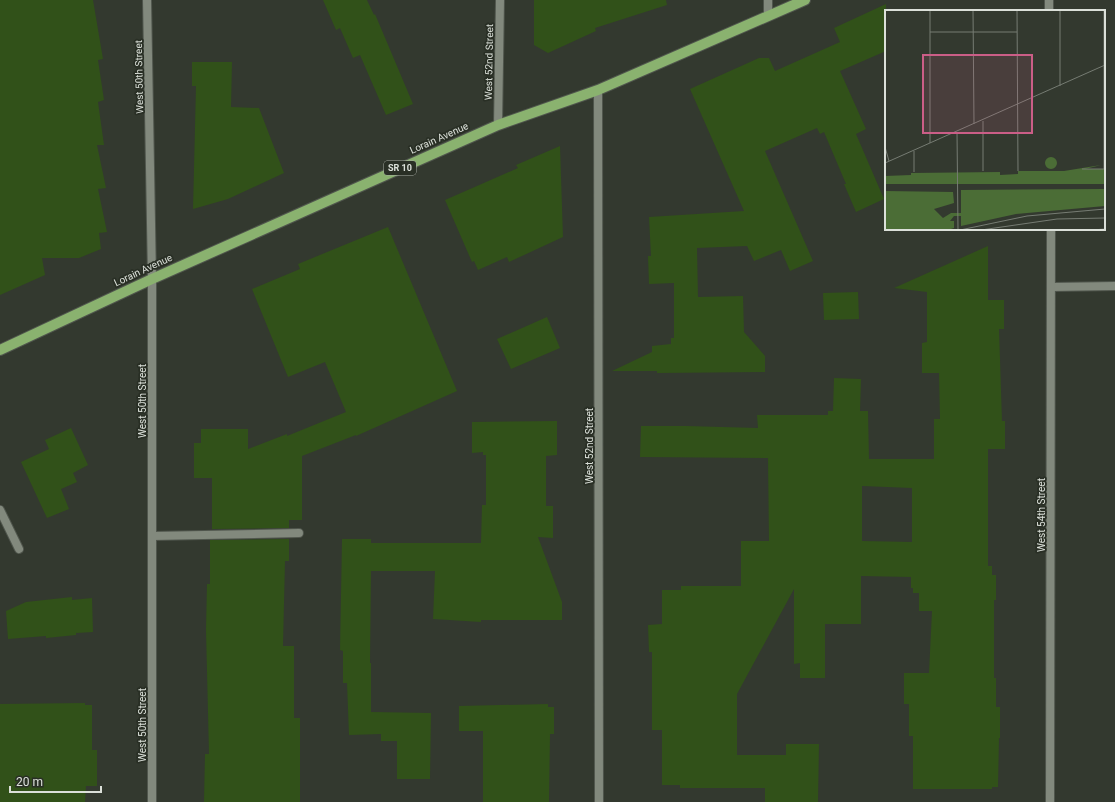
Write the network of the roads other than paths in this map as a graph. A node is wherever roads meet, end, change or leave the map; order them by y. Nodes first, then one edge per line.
1 (147, 0) edge
2 (500, 0) edge
3 (768, 0) edge
4 (805, 0) edge
5 (768, 16) junction
6 (598, 90) junction
7 (498, 125) junction
8 (1051, 230) edge
9 (152, 279) junction
10 (1115, 286) edge
11 (1052, 287) junction
12 (0, 350) edge
13 (0, 510) edge
14 (298, 533) dead end
15 (152, 536) junction
16 (19, 549) dead end
17 (152, 802) edge
18 (599, 802) edge
19 (1050, 802) edge

1 - 9 street, West 50th Street
2 - 7 street, West 52nd Street
3 - 5 street
4 - 5 main road, Lorain Avenue / SR 10
5 - 6 main road, Lorain Avenue / SR 10
6 - 7 main road, Lorain Avenue / SR 10
6 - 18 street, West 52nd Street
7 - 9 main road, Lorain Avenue / SR 10
8 - 11 street, West 54th Street
9 - 12 main road, Lorain Avenue / SR 10
9 - 15 street, West 50th Street
10 - 11 street
11 - 19 street, West 54th Street
13 - 16 street
14 - 15 street
15 - 17 street, West 50th Street

